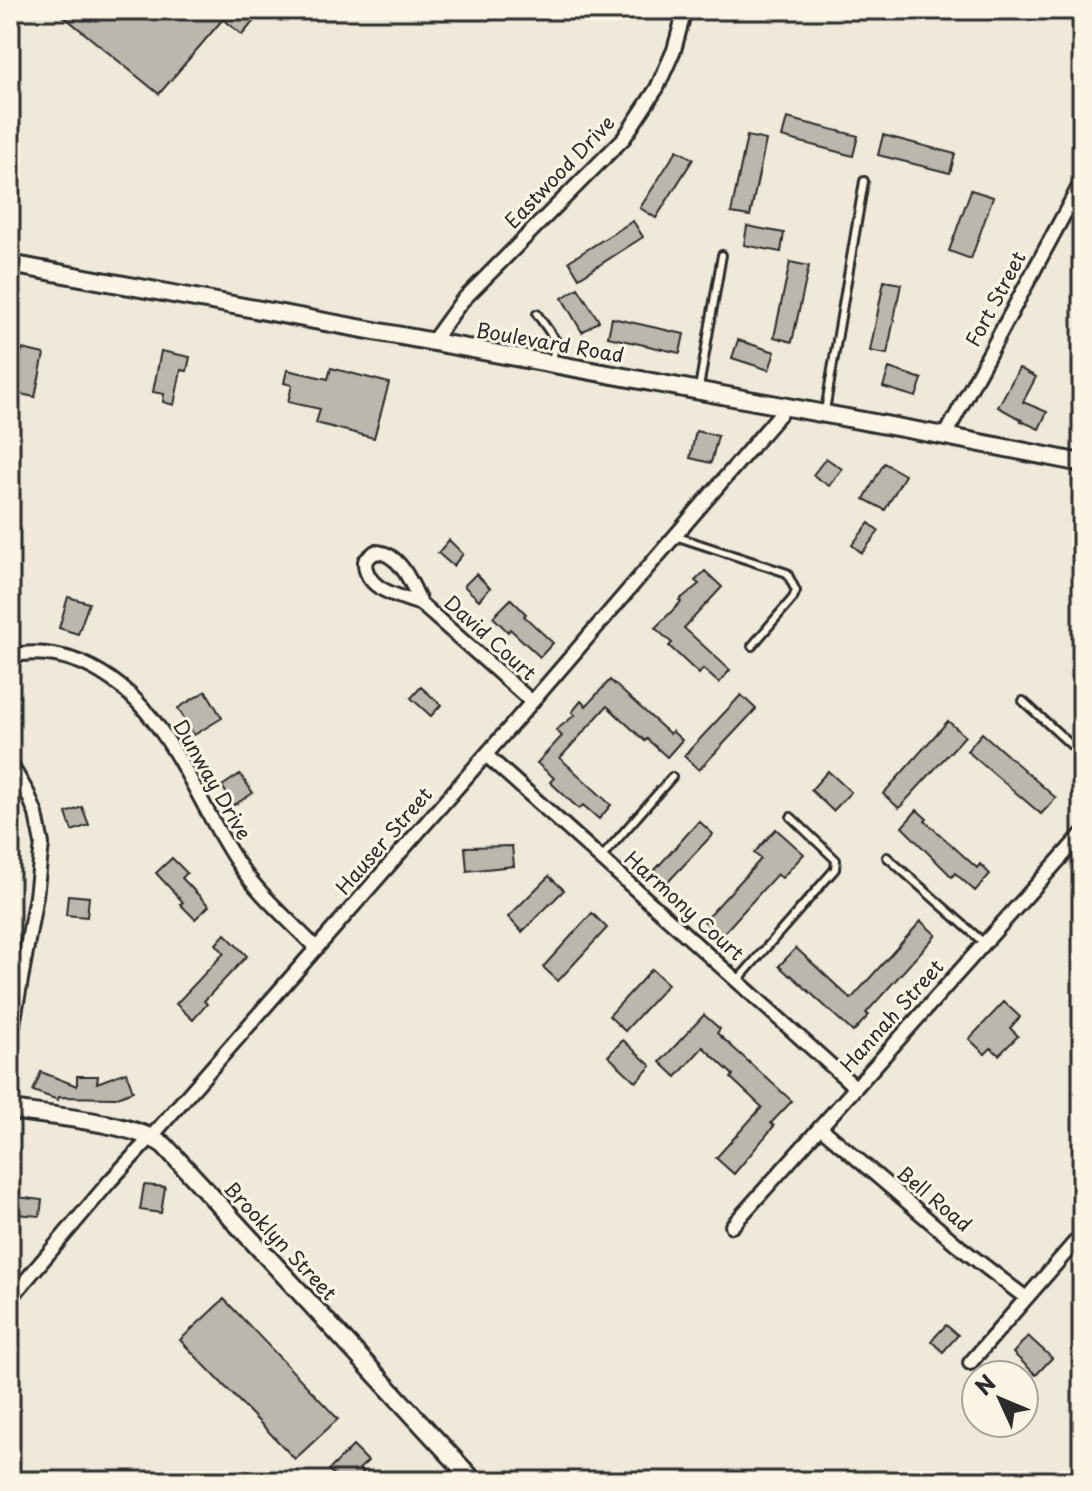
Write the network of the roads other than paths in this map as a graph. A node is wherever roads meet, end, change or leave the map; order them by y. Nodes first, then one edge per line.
1 (685, 10) edge
2 (864, 181) dead end
3 (1082, 181) edge
4 (722, 255) dead end
5 (10, 264) edge
6 (537, 314) dead end
7 (432, 342) junction
8 (552, 364) junction
9 (698, 391) junction
10 (786, 407) junction
11 (825, 415) junction
12 (945, 436) junction
13 (1082, 463) edge
14 (675, 536) junction
15 (421, 604) junction
16 (752, 646) dead end
17 (10, 656) edge
18 (1023, 701) dead end
19 (532, 702) junction
20 (486, 755) junction
21 (1082, 755) edge
22 (10, 763) edge
23 (672, 777) dead end
24 (791, 817) dead end
25 (1082, 834) edge
26 (887, 857) dead end
27 (601, 858) junction
28 (984, 943) junction
29 (316, 948) junction
30 (737, 981) junction
31 (10, 1041) edge
32 (855, 1087) junction
33 (10, 1110) edge
34 (820, 1127) junction
35 (152, 1136) junction
36 (732, 1226) dead end
37 (1082, 1234) edge
38 (1026, 1298) junction
39 (10, 1299) edge
40 (973, 1359) edge
41 (472, 1480) edge

1 - 7 street, Eastwood Drive
2 - 11 lane
3 - 12 street, Fort Street
4 - 9 lane
5 - 7 street, Boulevard Road
6 - 8 lane
7 - 8 street, Boulevard Road
8 - 9 street, Boulevard Road
9 - 10 street, Boulevard Road
10 - 11 street, Boulevard Road
10 - 14 street, Hauser Street
11 - 12 street, Boulevard Road
12 - 13 street, Boulevard Road
14 - 16 lane
14 - 19 street, Hauser Street
15 - 15 street, David Court
15 - 19 street, David Court
17 - 29 street, Dunway Drive
18 - 21 lane
19 - 20 street, Hauser Street
20 - 27 street, Harmony Court
20 - 29 street, Hauser Street
22 - 31 street
23 - 27 lane
24 - 30 lane
25 - 28 street, Hannah Street
26 - 28 lane
27 - 30 street, Harmony Court
28 - 32 street, Hannah Street
29 - 35 street, Hauser Street
30 - 32 street, Harmony Court
32 - 34 street, Hannah Street
33 - 35 street, Brooklyn Street
34 - 36 street, Hannah Street
34 - 38 street, Bell Road
35 - 39 street, Hauser Street
35 - 41 street, Brooklyn Street
37 - 38 street
38 - 40 street

